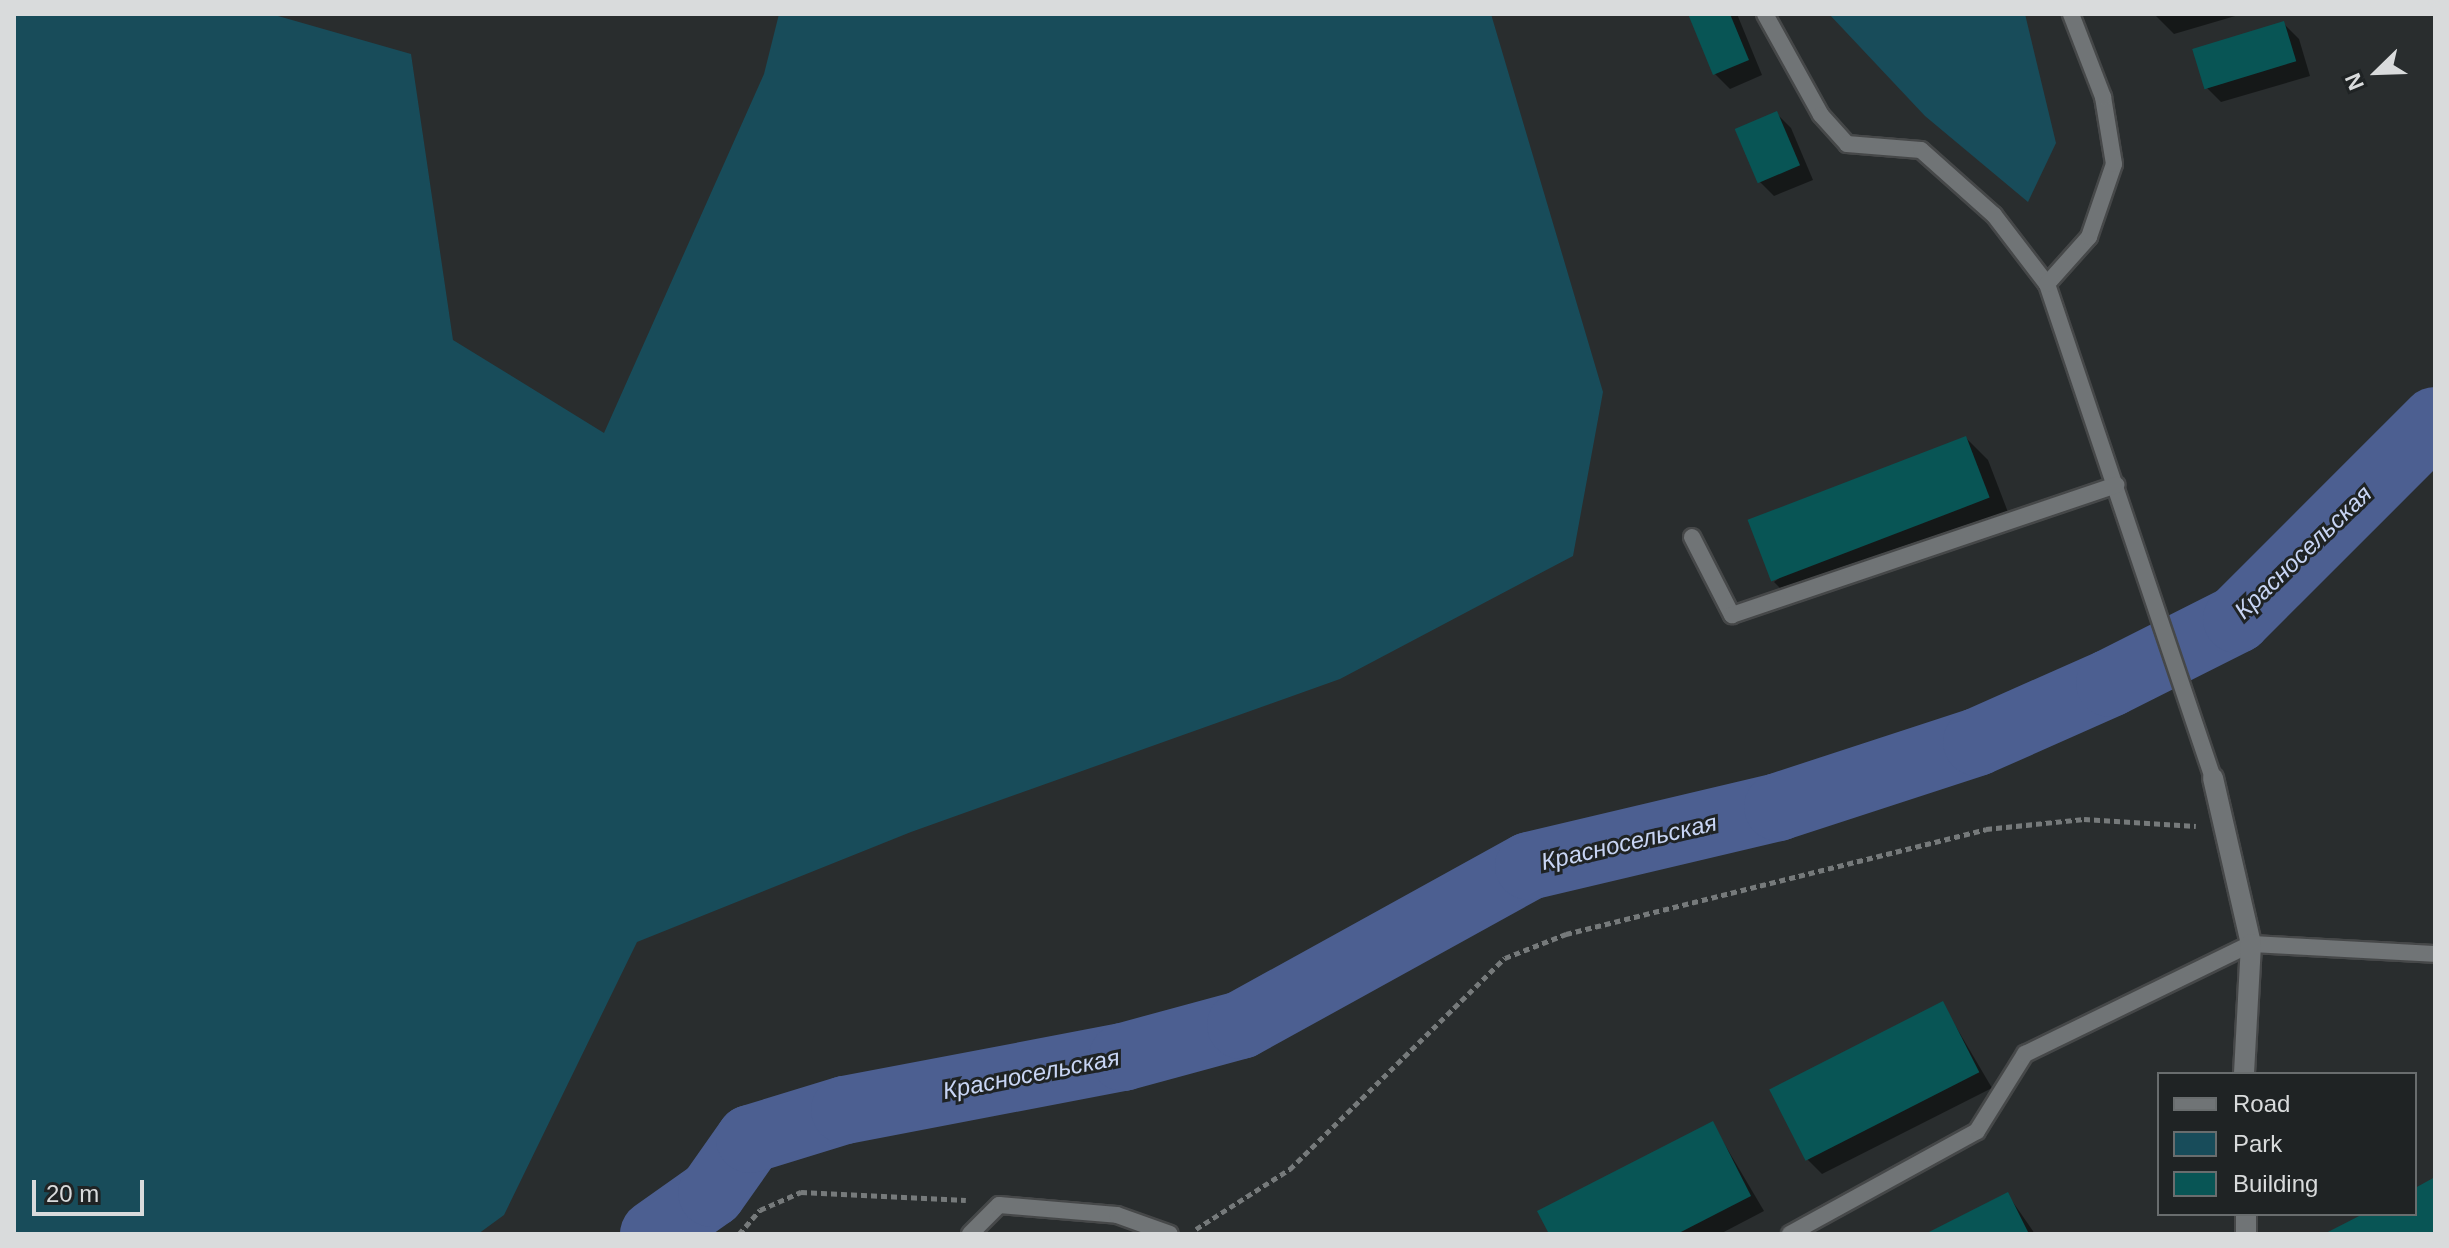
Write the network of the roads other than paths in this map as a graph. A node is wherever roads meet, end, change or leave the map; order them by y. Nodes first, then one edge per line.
1 (1765, 14) edge
2 (2071, 14) edge
3 (2047, 284) junction
4 (2117, 485) junction
5 (1692, 537) dead end
6 (2213, 778) joint
7 (2251, 944) junction
8 (2435, 954) edge
9 (2244, 1072) edge
10 (970, 1234) edge
11 (1170, 1234) edge
12 (1790, 1234) edge

1 - 3 lane
2 - 3 lane
3 - 4 lane
4 - 5 lane
4 - 6 lane
6 - 7 street
7 - 8 lane
7 - 9 street
7 - 12 lane
10 - 11 lane

